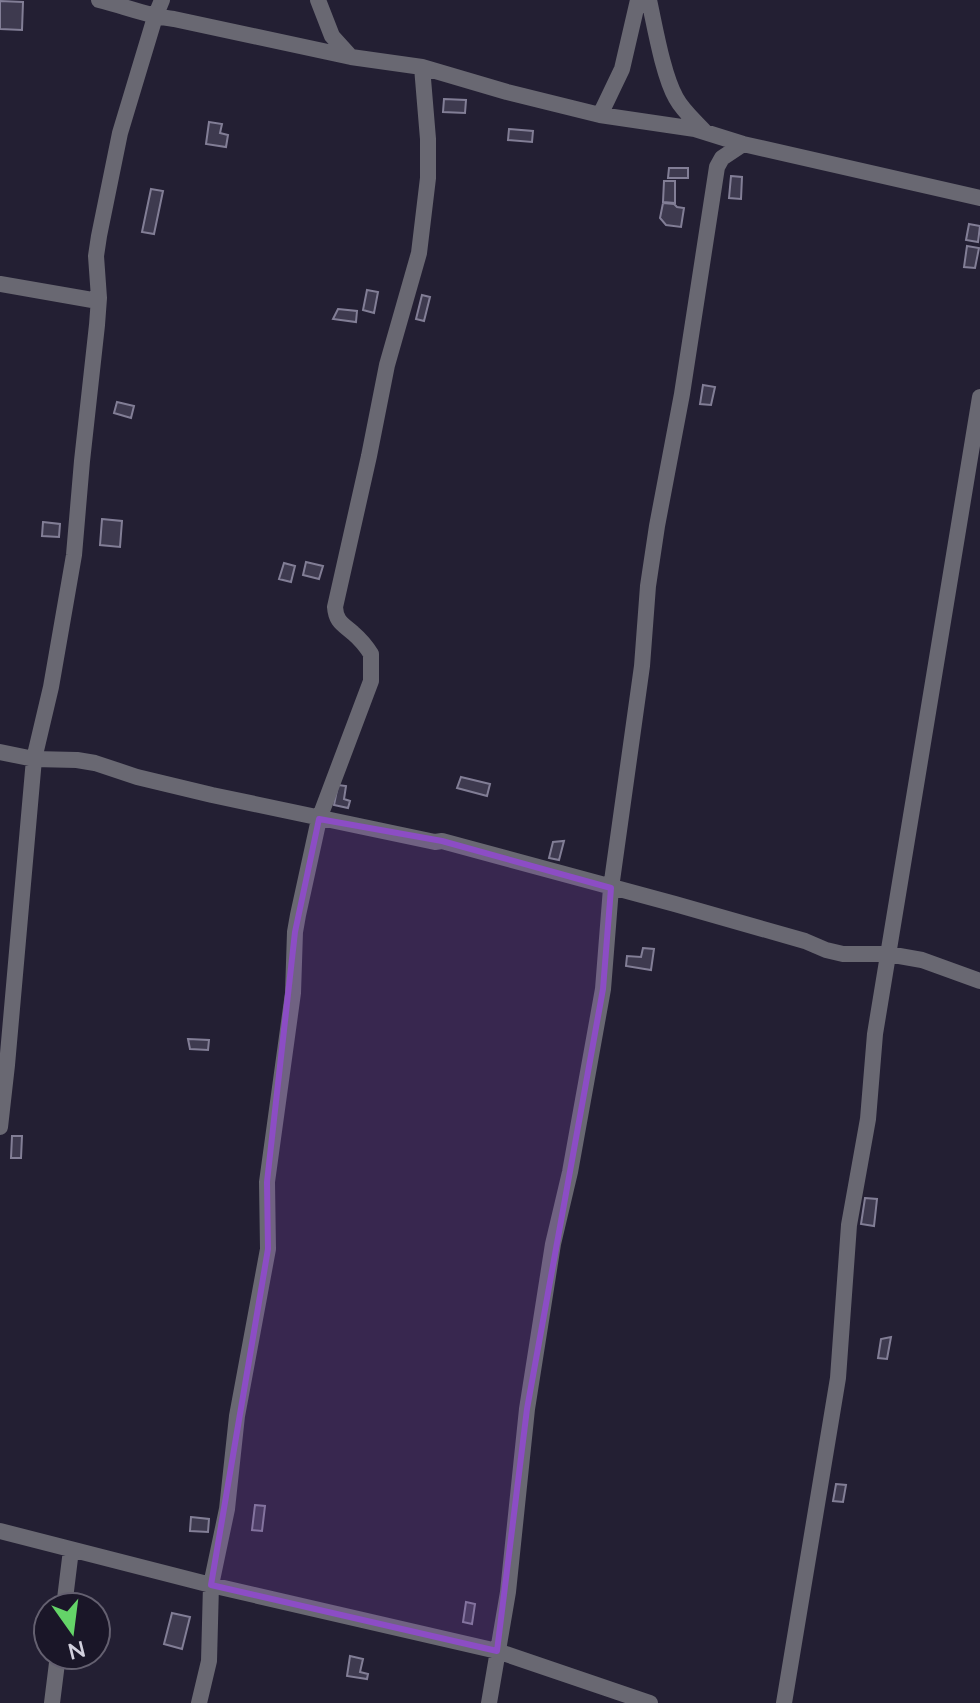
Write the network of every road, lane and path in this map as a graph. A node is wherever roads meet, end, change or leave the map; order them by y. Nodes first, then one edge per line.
1 (99, 0) edge
2 (162, 0) edge
3 (318, 0) edge
4 (638, 0) edge
5 (649, 0) edge
6 (155, 17) junction
7 (351, 57) junction
8 (422, 67) junction
9 (600, 115) junction
10 (706, 132) junction
11 (743, 144) junction
12 (722, 158) junction
13 (980, 198) edge
14 (0, 284) edge
15 (98, 301) junction
16 (980, 397) edge
17 (0, 752) edge
18 (34, 759) junction
19 (319, 819) junction
20 (611, 888) junction
21 (888, 954) junction
22 (980, 981) edge
23 (0, 1127) edge
24 (0, 1531) edge
25 (71, 1550) junction
26 (211, 1585) junction
27 (66, 1591) edge
28 (497, 1651) junction
29 (56, 1671) edge
30 (52, 1703) edge
31 (199, 1703) edge
32 (489, 1703) edge
33 (650, 1703) edge
34 (784, 1703) edge

1 - 6 street
2 - 6 street
3 - 7 street
4 - 9 street
5 - 10 street
6 - 7 street
6 - 15 street
7 - 8 street
8 - 9 street
8 - 19 street
9 - 10 street
10 - 11 street
10 - 12 street
11 - 12 street
11 - 13 street
12 - 20 street
14 - 15 street
15 - 18 street
16 - 21 street
17 - 18 street
18 - 19 street
18 - 23 street
19 - 20 street
19 - 26 street
20 - 21 street
20 - 28 street
21 - 22 street
21 - 34 street
24 - 25 street
25 - 26 street
25 - 27 street
26 - 28 street
26 - 31 street
28 - 32 street
28 - 33 street
29 - 30 street

